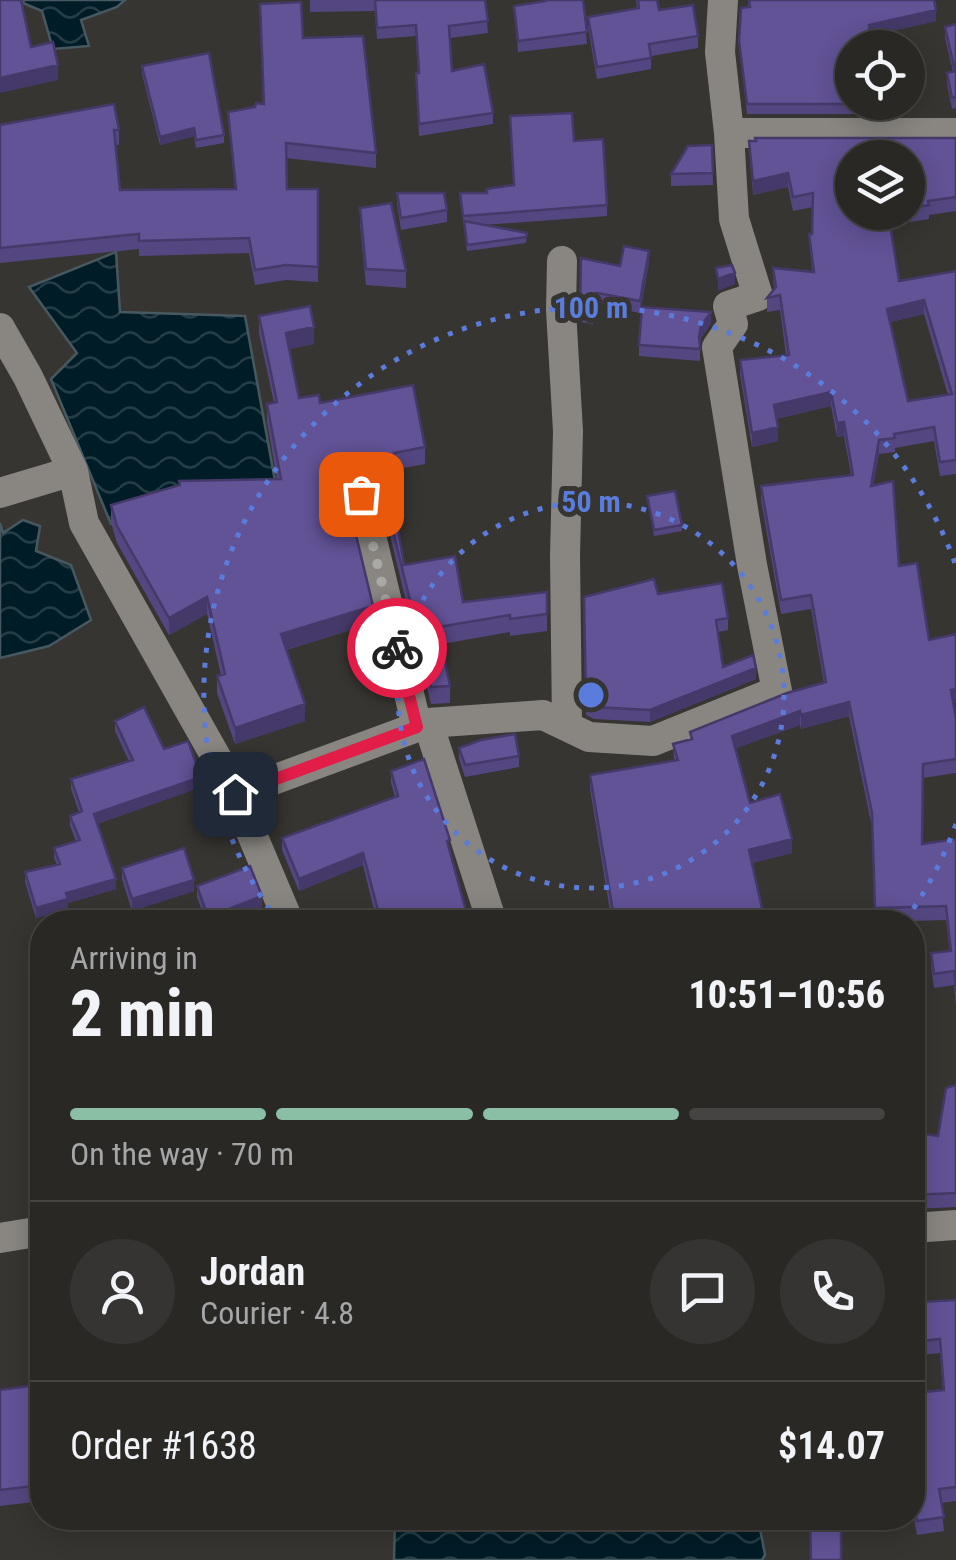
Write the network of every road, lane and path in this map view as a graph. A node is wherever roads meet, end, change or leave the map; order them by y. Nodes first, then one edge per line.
1 (723, 0) edge
2 (729, 133) junction
3 (956, 133) edge
4 (562, 262) dead end
5 (0, 328) edge
6 (73, 471) junction
7 (0, 493) edge
8 (361, 494) dead end
9 (422, 725) junction
10 (567, 726) junction
11 (235, 794) junction
12 (284, 910) edge
13 (488, 910) edge
14 (956, 1225) edge
15 (925, 1227) edge
16 (30, 1233) edge
17 (0, 1238) edge

1 - 2 street
2 - 3 street
2 - 10 street
4 - 10 street
5 - 6 street
6 - 7 street
6 - 11 street
8 - 9 street
9 - 10 street
9 - 11 street
9 - 13 street
11 - 12 street
14 - 15 street
16 - 17 street

